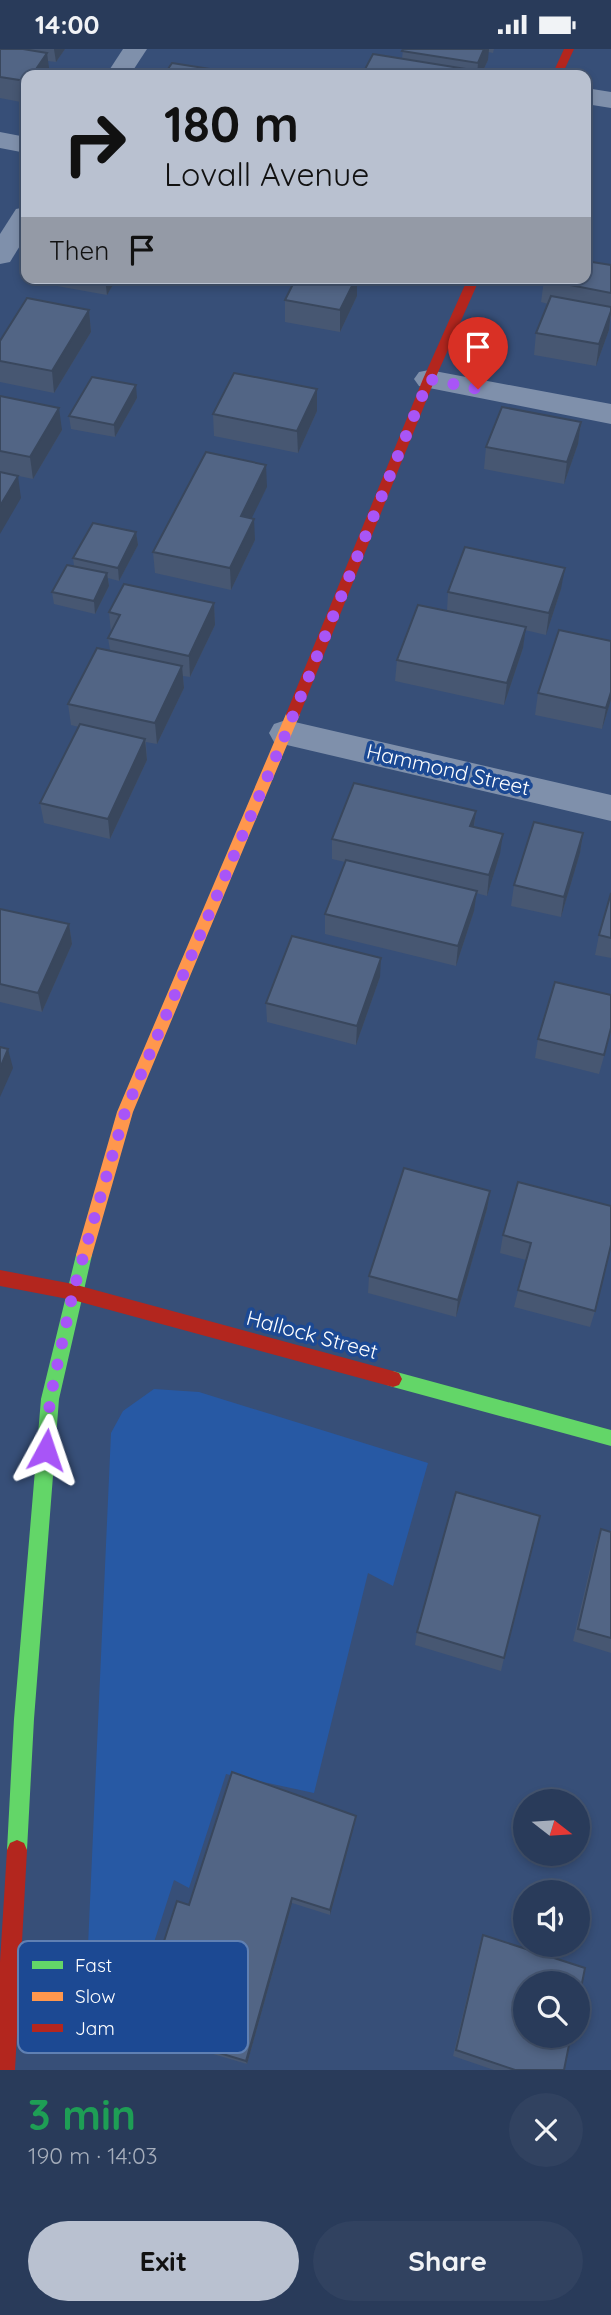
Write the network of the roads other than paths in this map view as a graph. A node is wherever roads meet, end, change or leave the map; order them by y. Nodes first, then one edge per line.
1 (135, 49) edge
2 (569, 49) edge
3 (121, 70) edge
4 (559, 70) edge
5 (591, 97) edge
6 (611, 100) edge
7 (0, 140) edge
8 (21, 144) edge
9 (21, 223) edge
10 (0, 256) edge
11 (471, 284) edge
12 (429, 379) junction
13 (611, 414) edge
14 (286, 733) junction
15 (611, 808) edge
16 (0, 1278) edge
17 (73, 1292) junction
18 (611, 1438) edge
19 (4, 2070) edge

1 - 3 street
2 - 4 main road
5 - 6 street
7 - 8 street
9 - 10 street
11 - 12 main road
12 - 13 street
12 - 14 main road
14 - 15 street, Hammond Street
14 - 17 main road
16 - 17 main road, Hallock Street
17 - 18 main road, Hallock Street
17 - 19 main road

